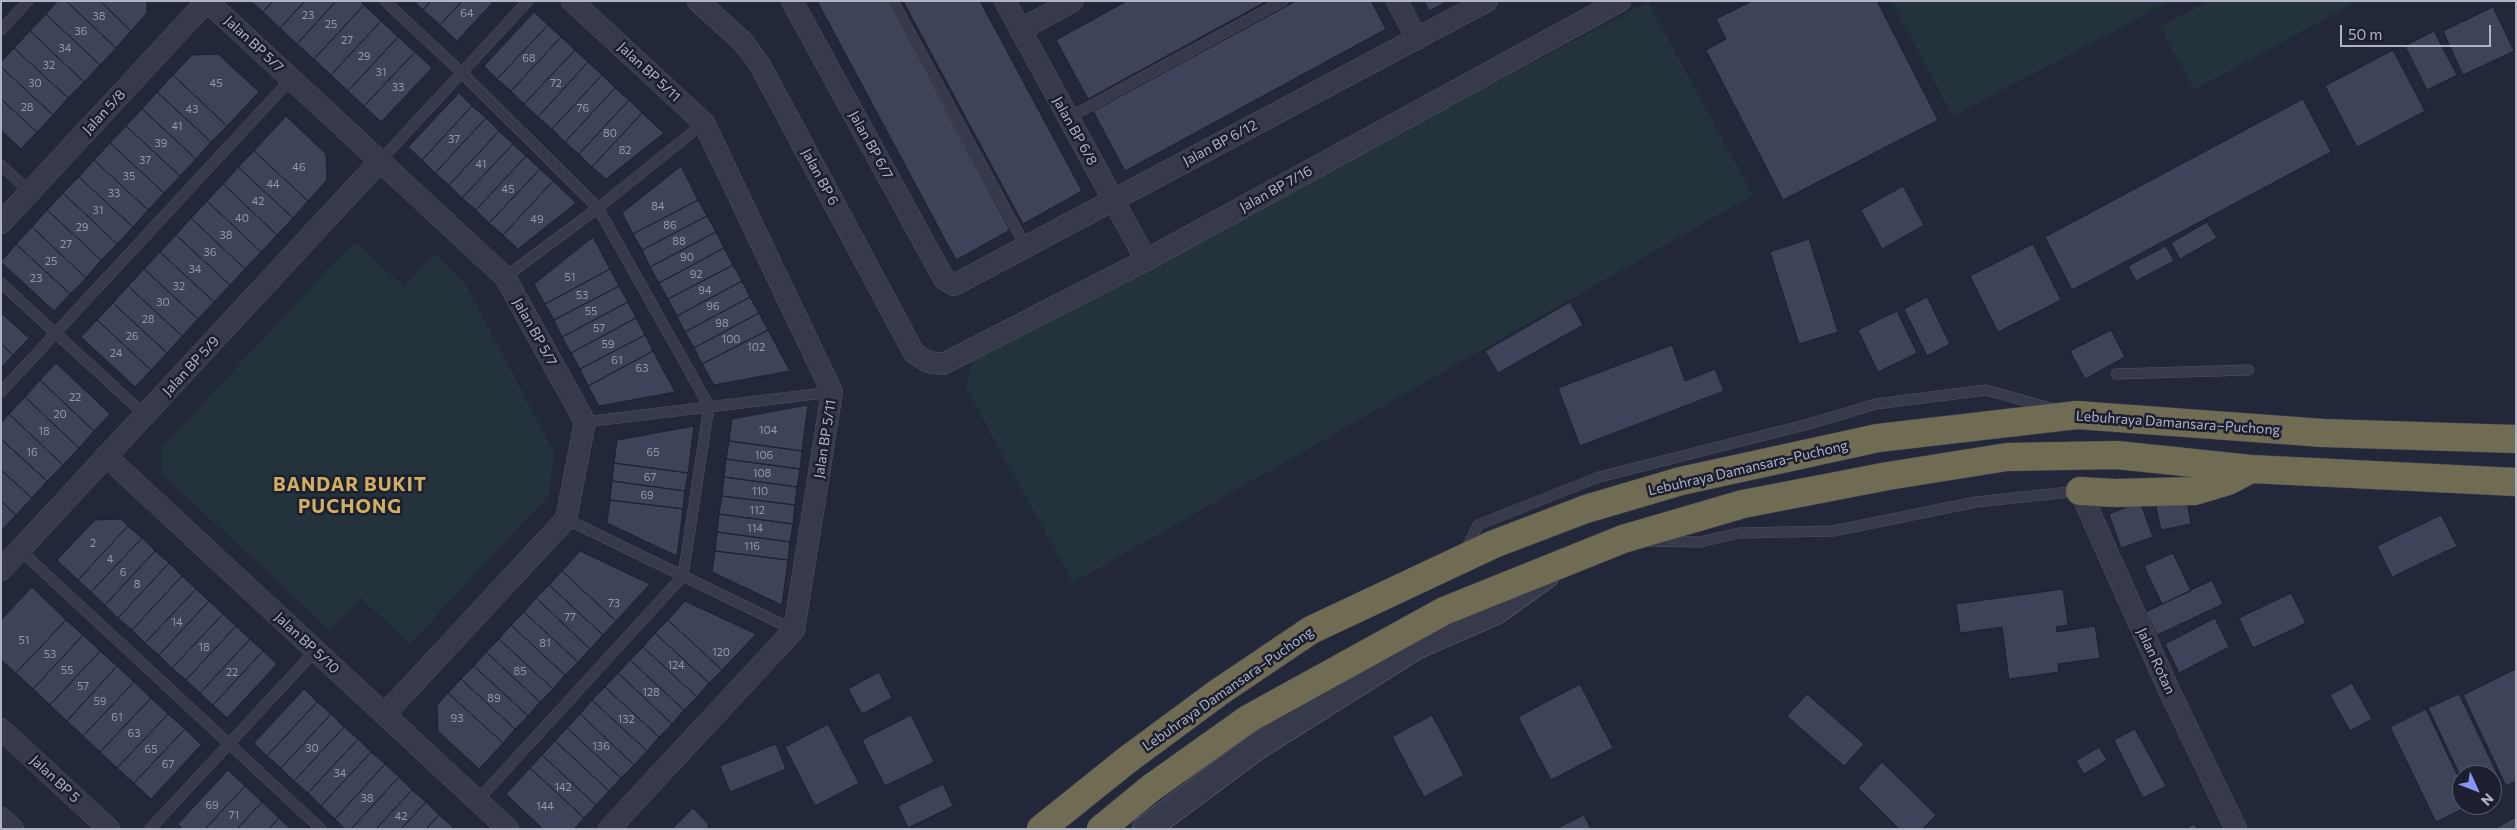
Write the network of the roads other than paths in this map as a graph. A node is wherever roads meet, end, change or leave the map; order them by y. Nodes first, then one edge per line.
1 (28, 1) edge
2 (207, 1) edge
3 (385, 1) edge
4 (528, 1) edge
5 (572, 1) edge
6 (698, 1) edge
7 (792, 1) edge
8 (893, 1) edge
9 (1005, 1) edge
10 (1073, 1) edge
11 (1283, 1) edge
12 (1397, 1) edge
13 (1487, 1) edge
14 (1620, 1) edge
15 (1, 30) edge
16 (1020, 30) junction
17 (1417, 39) junction
18 (462, 73) junction
19 (291, 79) junction
20 (1068, 118) junction
21 (704, 123) junction
22 (380, 161) junction
23 (1, 165) edge
24 (30, 192) junction
25 (1113, 200) junction
26 (598, 208) junction
27 (1, 223) edge
28 (1026, 247) junction
29 (1146, 260) junction
30 (505, 277) junction
31 (1, 283) edge
32 (954, 285) joint
33 (56, 333) junction
34 (928, 362) joint
35 (2249, 370) dead end
36 (2116, 374) dead end
37 (1, 392) edge
38 (832, 392) junction
39 (709, 406) junction
40 (144, 415) junction
41 (2077, 415) junction
42 (585, 422) junction
43 (2507, 438) edge
44 (106, 456) junction
45 (2251, 469) junction
46 (2516, 482) edge
47 (2080, 491) junction
48 (566, 519) junction
49 (1624, 539) junction
50 (20, 550) junction
51 (1461, 560) junction
52 (1560, 565) junction
53 (1, 570) edge
54 (683, 576) junction
55 (794, 630) junction
56 (316, 650) junction
57 (385, 714) junction
58 (1, 729) edge
59 (229, 744) junction
60 (478, 800) junction
61 (1, 818) edge
62 (13, 829) edge
63 (109, 829) edge
64 (150, 829) edge
65 (321, 829) edge
66 (508, 829) edge
67 (609, 829) edge
68 (1041, 829) edge
69 (1101, 829) edge
70 (1146, 829) edge
71 (2236, 829) edge

1 - 15 lane
2 - 19 street, Jalan BP 5/7
2 - 24 street, Jalan 5/8
3 - 18 lane
4 - 18 lane
5 - 21 street, Jalan BP 5/11
6 - 34 street, Jalan BP 6
7 - 32 street, Jalan BP 6/7
8 - 28 lane
9 - 16 street, Jalan BP 6/8
10 - 16 street
11 - 20 lane
12 - 17 street
13 - 17 street, Jalan BP 6/12
14 - 29 street, Jalan BP 7/16
16 - 20 street, Jalan BP 6/8
17 - 25 street, Jalan BP 6/12
18 - 22 lane
18 - 26 lane
19 - 22 street, Jalan BP 5/7
19 - 33 lane
20 - 25 street, Jalan BP 6/8
21 - 26 lane
21 - 38 street, Jalan BP 5/11
22 - 30 street, Jalan BP 5/7
22 - 40 street, Jalan BP 5/9
23 - 24 lane
24 - 27 street, Jalan 5/8
25 - 28 street, Jalan BP 6/12
25 - 29 street, Jalan BP 6/8
26 - 30 lane
26 - 39 lane
28 - 32 street, Jalan BP 6/12
29 - 34 street, Jalan BP 7/16
30 - 42 street, Jalan BP 5/7
31 - 33 lane
33 - 37 lane
33 - 40 lane
35 - 36 lane
38 - 39 lane
38 - 55 street, Jalan BP 5/11
39 - 42 lane
39 - 54 lane
40 - 44 street, Jalan BP 5/9
41 - 43 highway, Lebuhraya Damansara–Puchong
41 - 51 highway, Lebuhraya Damansara–Puchong
41 - 51 lane
42 - 48 street
44 - 50 street, Jalan BP 5/9
44 - 56 street, Jalan BP 5/10
45 - 46 highway
45 - 47 highway
45 - 49 highway
47 - 49 lane
47 - 71 street, Jalan Rotan
48 - 54 lane
48 - 57 street
49 - 52 highway
50 - 53 street, Jalan BP 5/9
50 - 59 lane
51 - 68 highway, Lebuhraya Damansara–Puchong
52 - 69 highway
52 - 70 street
54 - 55 lane
54 - 60 lane
55 - 67 street
56 - 57 street, Jalan BP 5/10
56 - 59 lane
57 - 60 street, Jalan BP 5/10
58 - 63 street, Jalan BP 5
59 - 64 lane
59 - 65 lane
60 - 66 street, Jalan BP 5/10
61 - 62 street

